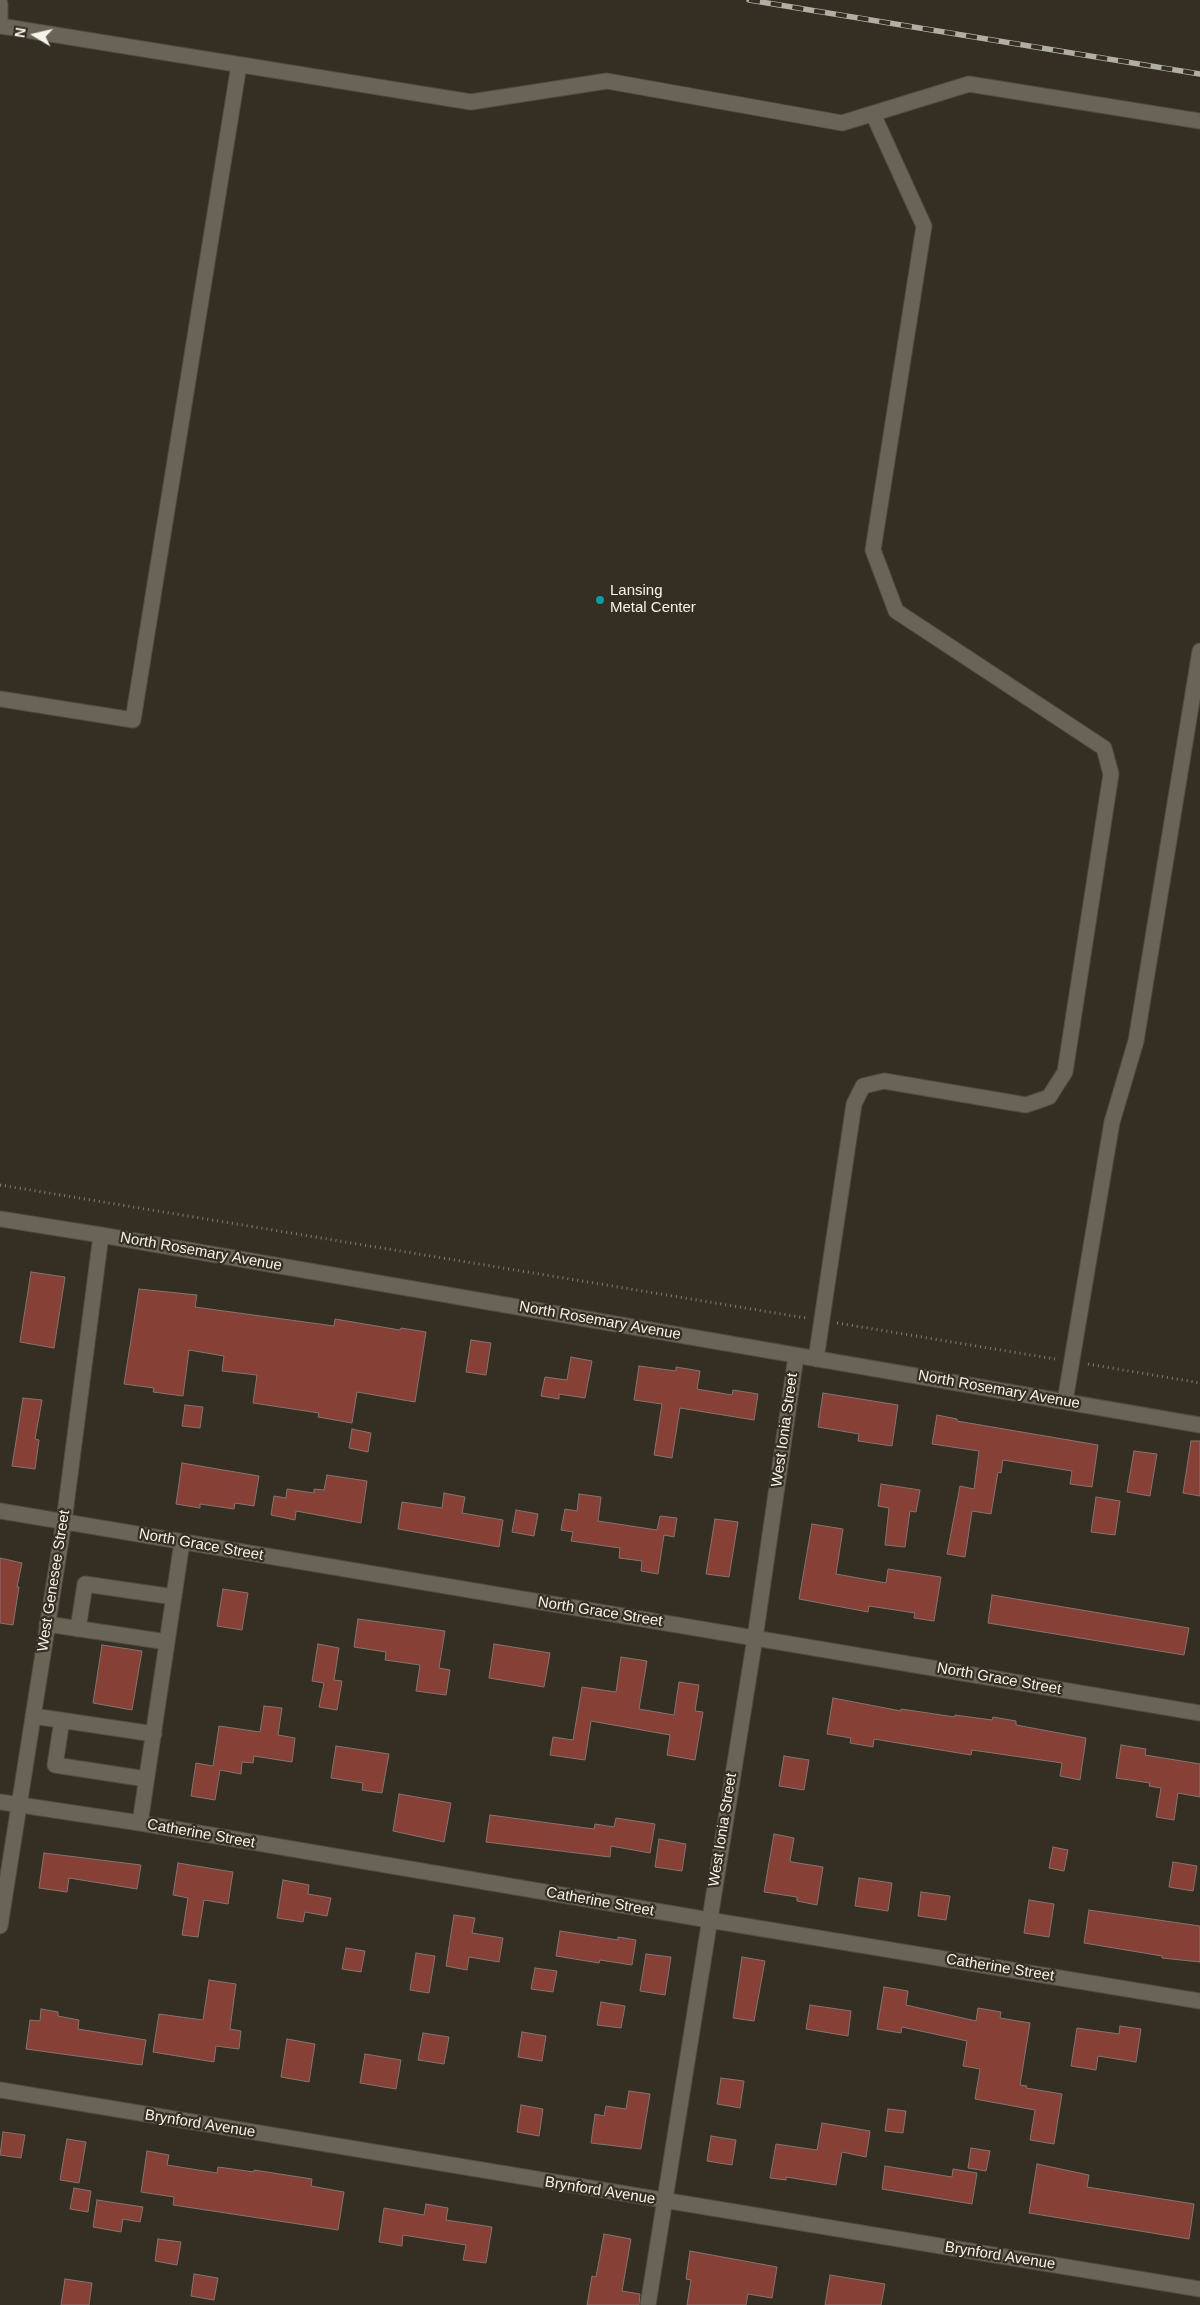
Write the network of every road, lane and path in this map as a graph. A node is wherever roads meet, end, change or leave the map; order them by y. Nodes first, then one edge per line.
1 (0, 4) edge
2 (0, 19) edge
3 (0, 26) edge
4 (239, 65) junction
5 (873, 114) junction
6 (1200, 121) edge
7 (1200, 651) edge
8 (0, 699) edge
9 (0, 1185) edge
10 (0, 1219) edge
11 (101, 1235) junction
12 (822, 1320) junction
13 (796, 1356) junction
14 (816, 1359) junction
15 (1072, 1362) junction
16 (1200, 1383) edge
17 (1065, 1401) junction
18 (1200, 1425) edge
19 (0, 1511) edge
20 (64, 1521) junction
21 (182, 1542) junction
22 (174, 1597) junction
23 (47, 1624) junction
24 (78, 1629) junction
25 (755, 1638) junction
26 (167, 1642) junction
27 (1200, 1713) edge
28 (33, 1716) junction
29 (62, 1720) junction
30 (154, 1734) junction
31 (146, 1779) junction
32 (0, 1802) edge
33 (19, 1806) junction
34 (140, 1823) junction
35 (709, 1920) junction
36 (0, 1926) edge
37 (1200, 2000) edge
38 (0, 2090) edge
39 (665, 2202) junction
40 (1200, 2289) edge
41 (648, 2305) edge

1 - 2 street
3 - 4 street
4 - 5 street
4 - 8 street
5 - 6 street
5 - 12 street
7 - 15 street
9 - 12 path
10 - 11 street, North Rosemary Avenue
11 - 13 street, North Rosemary Avenue
11 - 20 street, West Genesee Street
12 - 14 street
12 - 15 path
13 - 14 street, North Rosemary Avenue
13 - 25 street, West Ionia Street
14 - 17 street, North Rosemary Avenue
15 - 16 path
15 - 17 street
17 - 18 street, North Rosemary Avenue
19 - 20 street, North Grace Street
20 - 21 street, North Grace Street
20 - 23 street, West Genesee Street
21 - 22 street
21 - 25 street, North Grace Street
22 - 24 street
22 - 26 street
23 - 24 street
23 - 28 street, West Genesee Street
24 - 26 street
25 - 27 street, North Grace Street
25 - 35 street, West Ionia Street
26 - 30 street
28 - 29 street
28 - 33 street, West Genesee Street
29 - 30 street
29 - 31 street
30 - 31 street
31 - 34 street
32 - 33 street, Catherine Street
33 - 34 street, Catherine Street
33 - 36 street, West Genesee Street
34 - 35 street, Catherine Street
35 - 37 street, Catherine Street
35 - 39 street, West Ionia Street
38 - 39 street, Brynford Avenue
39 - 40 street, Brynford Avenue
39 - 41 street, West Ionia Street

